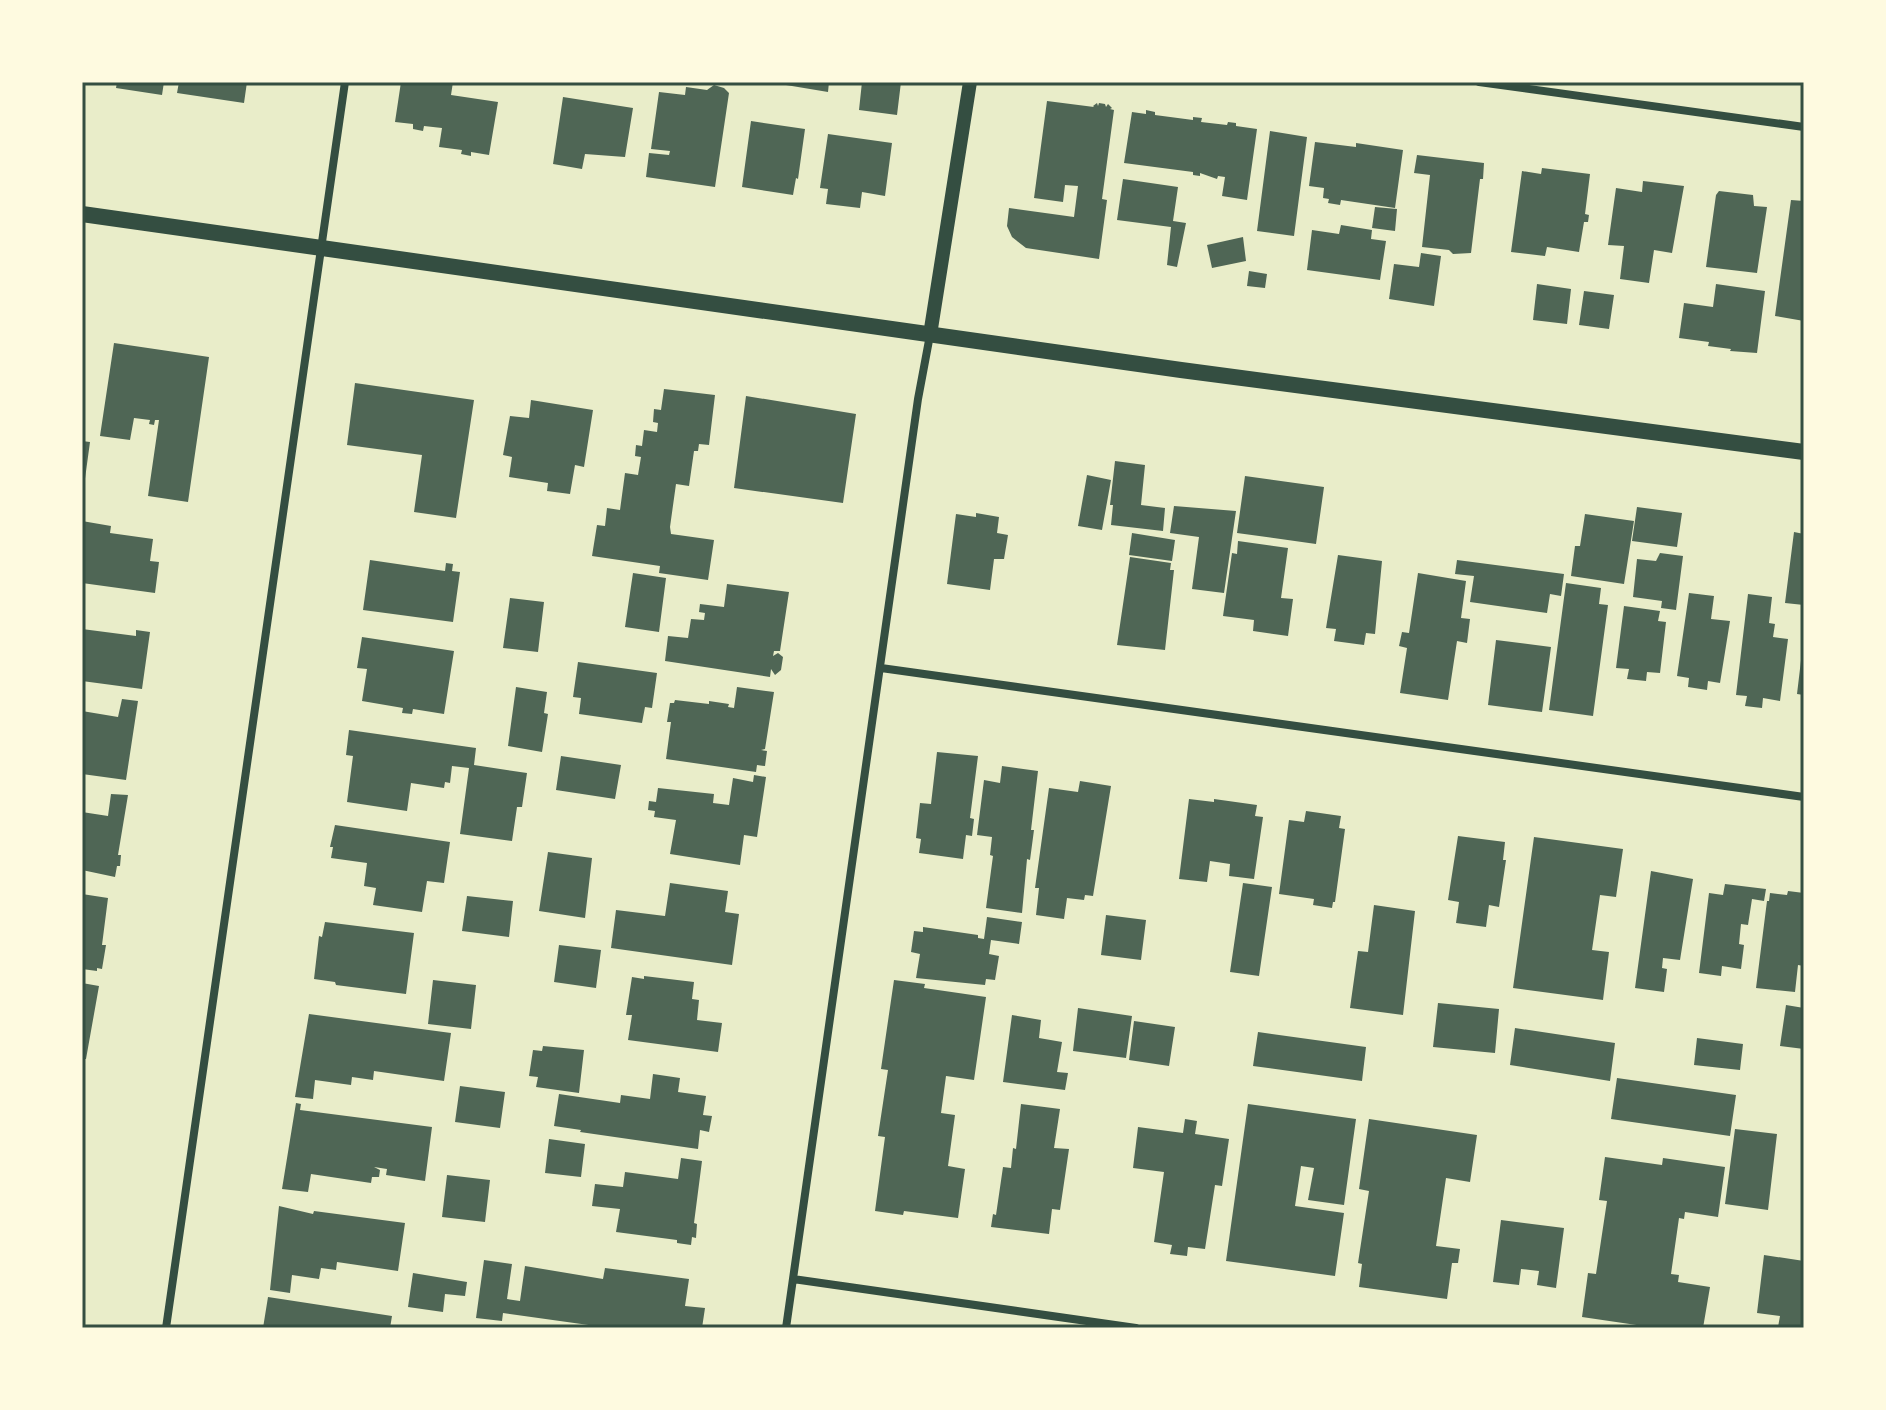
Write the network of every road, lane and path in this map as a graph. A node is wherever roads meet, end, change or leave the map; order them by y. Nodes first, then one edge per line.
1 (345, 82) edge
2 (970, 82) edge
3 (1479, 82) edge
4 (1804, 127) edge
5 (82, 214) edge
6 (321, 246) junction
7 (930, 335) junction
8 (1804, 452) edge
9 (881, 668) junction
10 (1804, 797) edge
11 (793, 1279) junction
12 (166, 1328) edge
13 (786, 1328) edge
14 (1136, 1328) edge

1 - 6 street
2 - 7 street
3 - 4 street
5 - 6 main road
6 - 7 main road
6 - 12 street
7 - 8 main road
7 - 9 street
9 - 10 street
9 - 11 street
11 - 13 street
11 - 14 street

